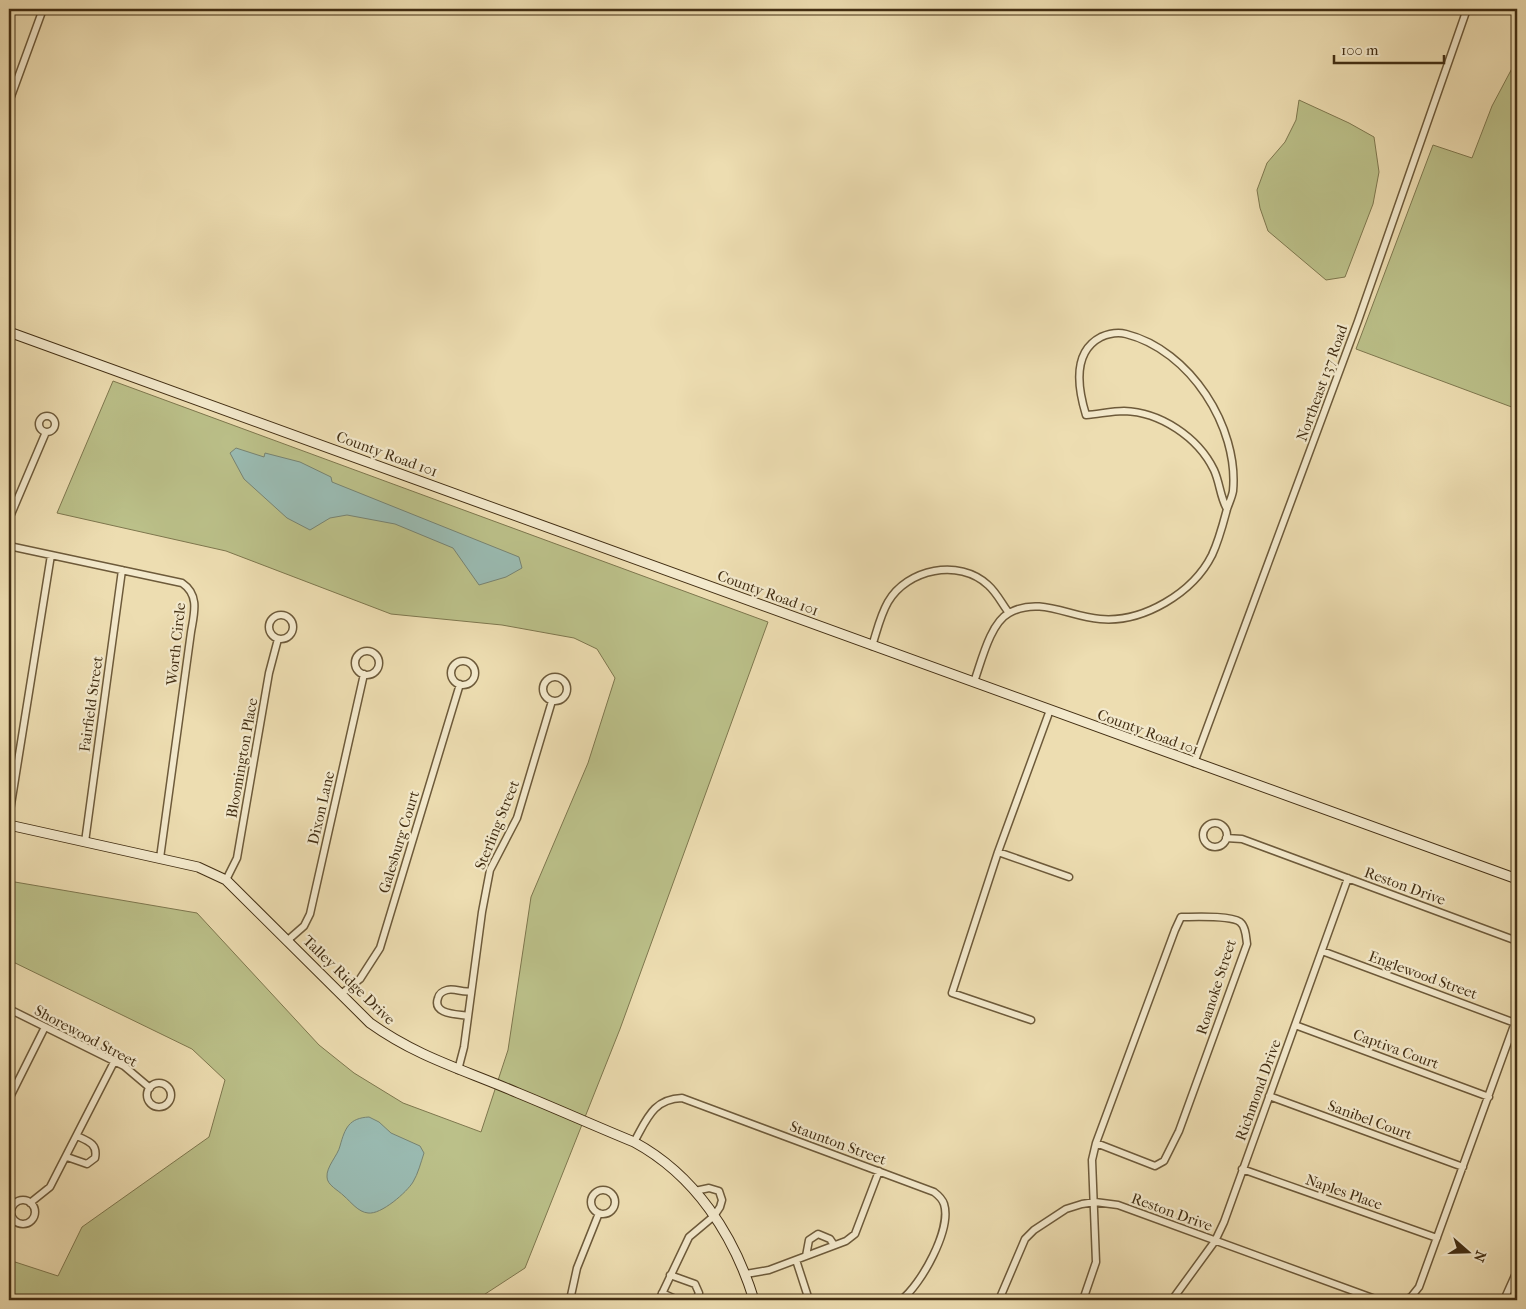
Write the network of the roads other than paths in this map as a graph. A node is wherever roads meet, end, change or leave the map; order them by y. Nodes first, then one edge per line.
1 (43, 9) edge
2 (1467, 9) edge
3 (9, 102) edge
4 (9, 332) edge
5 (46, 432) dead end
6 (1227, 509) junction
7 (9, 519) edge
8 (9, 546) edge
9 (50, 555) junction
10 (122, 570) junction
11 (1009, 613) junction
12 (278, 639) dead end
13 (872, 646) junction
14 (364, 674) dead end
15 (974, 682) junction
16 (460, 684) dead end
17 (552, 701) dead end
18 (1050, 710) junction
19 (1194, 763) junction
20 (9, 817) edge
21 (9, 825) edge
22 (1226, 838) dead end
23 (85, 842) junction
24 (998, 852) junction
25 (160, 858) junction
26 (1069, 877) dead end
27 (1348, 878) junction
28 (1517, 879) edge
29 (226, 880) junction
30 (288, 940) junction
31 (1517, 941) edge
32 (1322, 950) junction
33 (471, 991) junction
34 (342, 994) junction
35 (9, 1010) edge
36 (468, 1016) junction
37 (1031, 1020) dead end
38 (1516, 1020) edge
39 (1295, 1025) junction
40 (45, 1027) junction
41 (114, 1062) junction
42 (458, 1070) junction
43 (150, 1088) dead end
44 (1269, 1096) junction
45 (1489, 1097) junction
46 (9, 1099) edge
47 (77, 1136) junction
48 (634, 1142) junction
49 (1096, 1143) junction
50 (67, 1157) junction
51 (1463, 1167) junction
52 (1242, 1169) junction
53 (879, 1171) junction
54 (695, 1191) junction
55 (1095, 1202) junction
56 (30, 1203) dead end
57 (599, 1213) dead end
58 (714, 1216) junction
59 (1438, 1238) junction
60 (1215, 1240) junction
61 (834, 1245) junction
62 (806, 1256) junction
63 (796, 1260) junction
64 (1517, 1271) edge
65 (746, 1274) junction
66 (670, 1275) junction
67 (662, 1293) junction
68 (570, 1300) edge
69 (658, 1300) edge
70 (678, 1300) edge
71 (696, 1300) edge
72 (754, 1300) edge
73 (809, 1300) edge
74 (902, 1300) edge
75 (999, 1300) edge
76 (1083, 1300) edge
77 (1172, 1300) edge
78 (1378, 1300) edge
79 (1405, 1300) edge
80 (1504, 1300) edge

1 - 3 street
2 - 19 street, Northeast 137 Road
4 - 13 street, County Road 101
5 - 7 street
6 - 6 street
6 - 11 street
8 - 9 street, Worth Circle
9 - 10 street, Worth Circle
9 - 20 street
10 - 23 street, Fairfield Street
10 - 25 street, Worth Circle
11 - 13 street
11 - 15 street
12 - 29 street, Bloomington Place
13 - 15 street, County Road 101
14 - 30 street, Dixon Lane
15 - 18 street, County Road 101
16 - 34 street, Galesburg Court
17 - 33 street, Sterling Street
18 - 19 street, County Road 101
18 - 24 street
19 - 28 street, County Road 101
21 - 23 street, Talley Ridge Drive
22 - 27 street, Reston Drive
23 - 25 street, Talley Ridge Drive
24 - 26 street
24 - 37 street
25 - 29 street, Talley Ridge Drive
27 - 31 street, Reston Drive
27 - 32 street, Richmond Drive
29 - 30 street, Talley Ridge Drive
30 - 34 street, Talley Ridge Drive
32 - 38 street, Englewood Street
32 - 39 street, Richmond Drive
33 - 36 street, Sterling Street
33 - 36 street
34 - 42 street, Talley Ridge Drive
35 - 40 street, Shorewood Street
36 - 42 street, Sterling Street
38 - 45 street
39 - 44 street, Richmond Drive
39 - 45 street, Captiva Court
40 - 41 street, Shorewood Street
40 - 46 street
41 - 43 street, Shorewood Street
41 - 47 street
42 - 48 street, Talley Ridge Drive
44 - 51 street, Sanibel Court
44 - 52 street, Richmond Drive
45 - 51 street
47 - 50 street
47 - 50 street
48 - 53 street, Staunton Street
48 - 54 street, Talley Ridge Drive
49 - 49 street, Roanoke Street
49 - 55 street, Roanoke Street
50 - 56 street
51 - 59 street
52 - 59 street, Naples Place
52 - 60 street, Richmond Drive
53 - 61 street
53 - 74 street, Staunton Street
54 - 58 street, Talley Ridge Drive
54 - 58 street
55 - 60 street, Reston Drive
55 - 75 street, Reston Drive
55 - 76 street, Roanoke Street
57 - 68 street
58 - 65 street, Talley Ridge Drive
58 - 66 street
59 - 79 street
60 - 77 street, Richmond Drive
60 - 78 street, Reston Drive
61 - 62 street
61 - 62 street
62 - 63 street
63 - 65 street
63 - 73 street
64 - 80 street
65 - 72 street, Talley Ridge Drive
66 - 67 street
66 - 71 street
67 - 69 street
67 - 70 street

